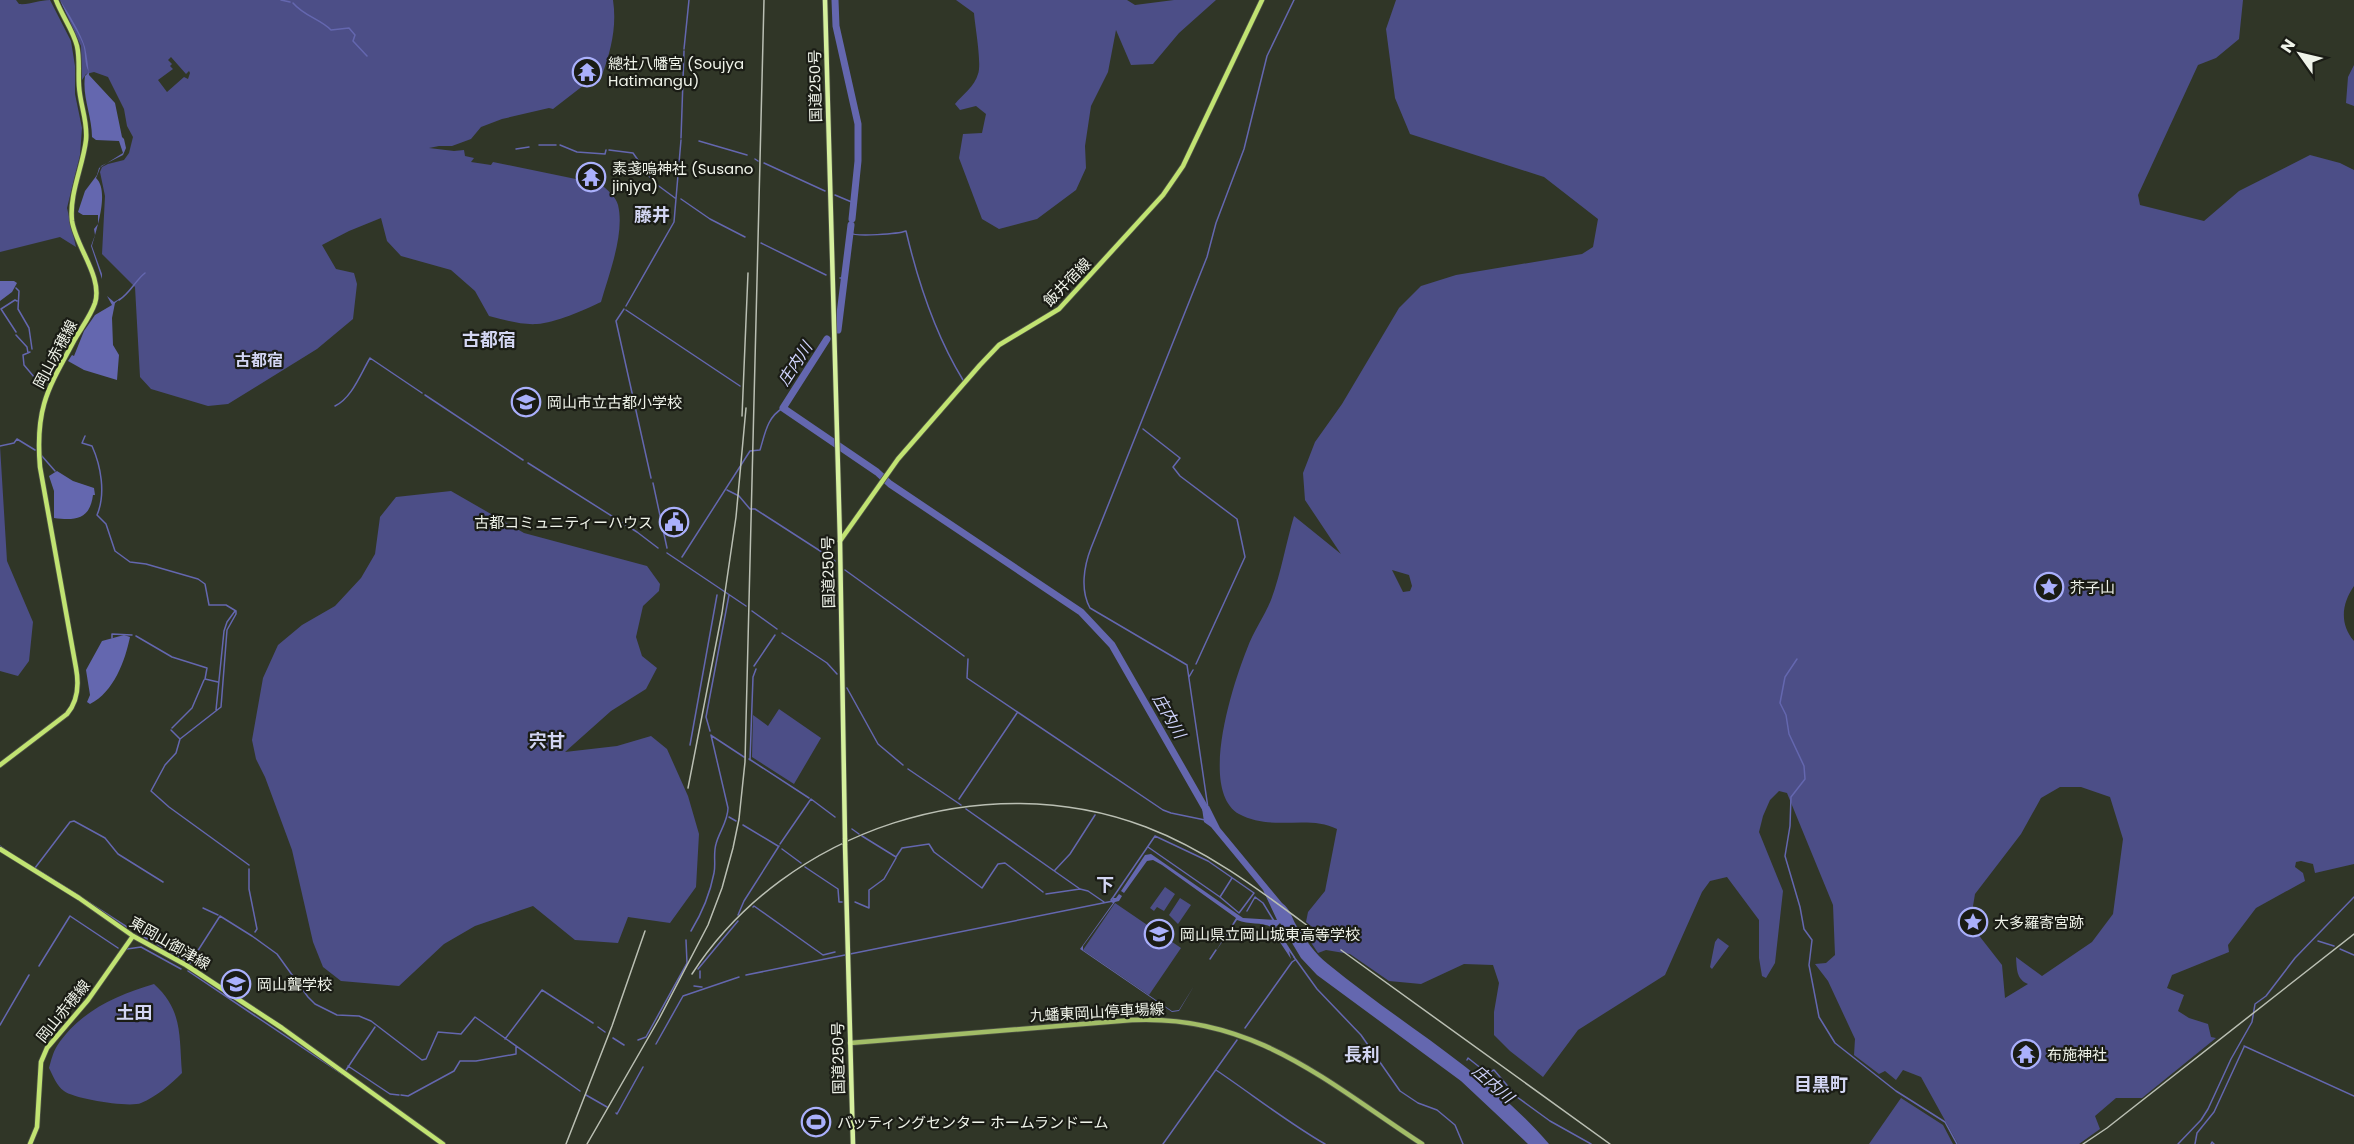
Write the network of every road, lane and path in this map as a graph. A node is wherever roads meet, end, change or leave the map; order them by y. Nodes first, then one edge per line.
1 (56, 0) edge
2 (825, 0) edge
3 (1262, 0) edge
4 (838, 525) junction
5 (849, 529) junction
6 (840, 541) junction
7 (0, 765) edge
8 (0, 849) edge
9 (133, 936) junction
10 (850, 1043) junction
11 (30, 1144) edge
12 (443, 1144) edge
13 (853, 1144) edge
14 (1422, 1144) edge

1 - 7 main road, 岡山赤穂線
2 - 4 highway, 国道250号
3 - 5 main road, 飯井宿線
4 - 5 main road
4 - 6 highway, 国道250号
5 - 6 main road, 飯井宿線
6 - 10 highway, 国道250号
8 - 9 main road, 東岡山御津線
9 - 11 main road, 岡山赤穂線
9 - 12 main road, 東岡山御津線
10 - 13 highway, 国道250号
10 - 14 main road, 九蟠東岡山停車場線

